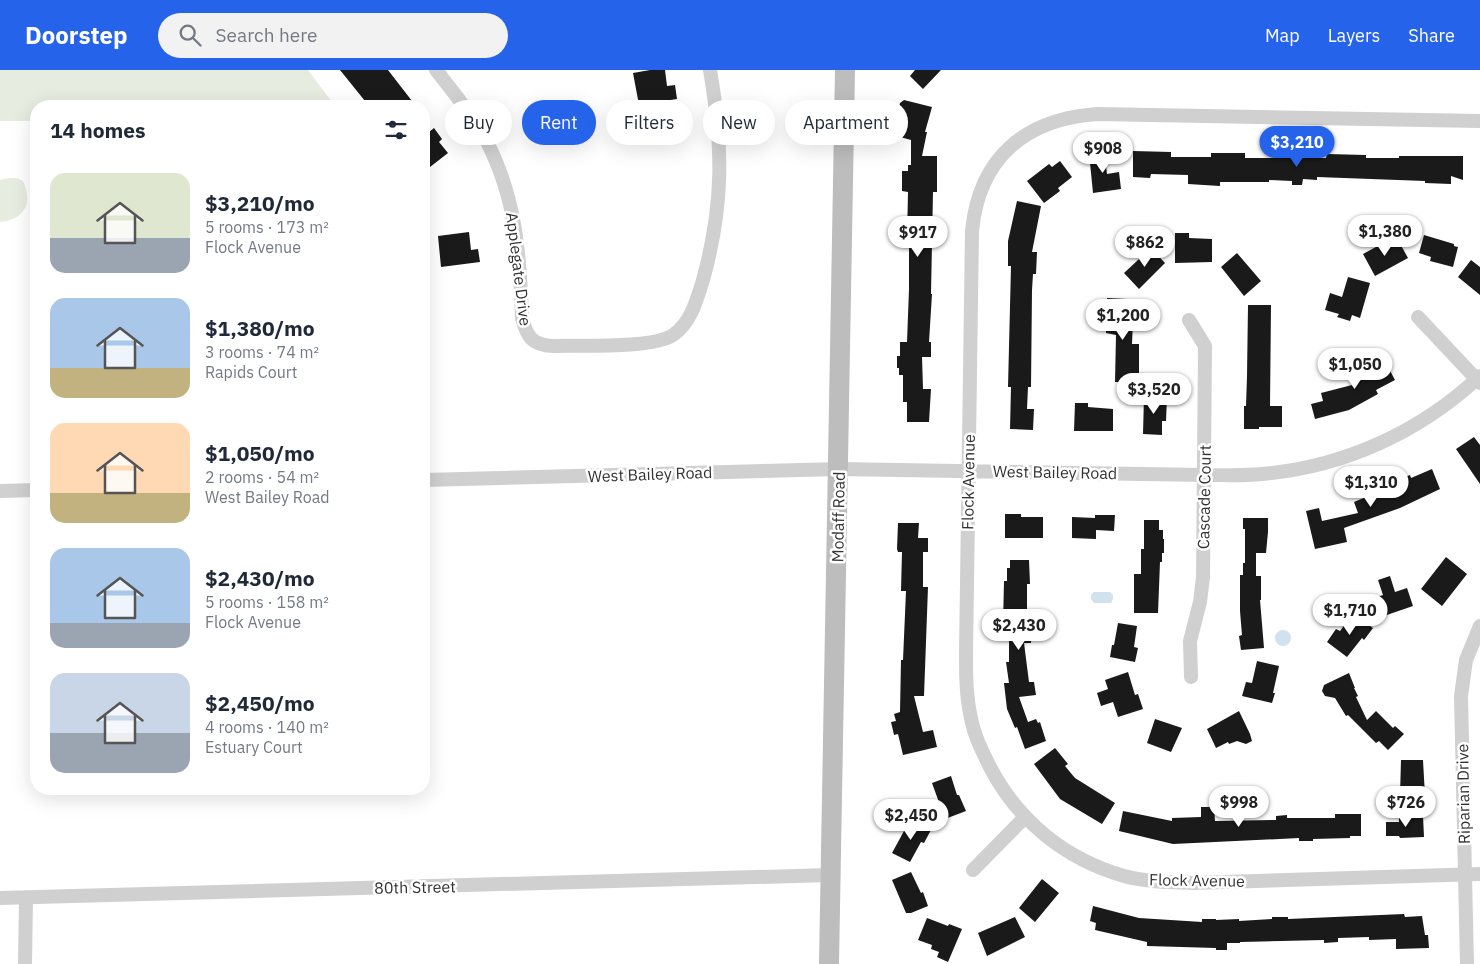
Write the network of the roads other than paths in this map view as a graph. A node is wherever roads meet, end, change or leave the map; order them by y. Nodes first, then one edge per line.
1 (436, 70) edge
2 (710, 70) edge
3 (845, 70) edge
4 (1480, 121) edge
5 (1418, 317) dead end
6 (1189, 320) dead end
7 (1479, 379) edge
8 (839, 470) junction
9 (968, 472) junction
10 (1205, 475) junction
11 (430, 480) edge
12 (30, 490) edge
13 (0, 491) edge
14 (1480, 626) edge
15 (1191, 677) dead end
16 (1025, 817) junction
17 (974, 870) dead end
18 (1465, 874) junction
19 (1480, 874) edge
20 (830, 875) junction
21 (26, 897) junction
22 (0, 898) edge
23 (25, 964) edge
24 (829, 964) edge
25 (1467, 964) edge

1 - 2 street, Applegate Drive
3 - 8 street, Modaff Road
4 - 9 street, Flock Avenue
5 - 7 street
6 - 10 street, Cascade Court
7 - 10 street, West Bailey Road
8 - 9 street, West Bailey Road
8 - 11 street, West Bailey Road
8 - 20 street, Modaff Road
9 - 10 street, West Bailey Road
9 - 16 street, Flock Avenue
10 - 15 street, Cascade Court
12 - 13 street
14 - 18 street, Riparian Drive
16 - 17 street
16 - 18 street, Flock Avenue
18 - 19 street, Flock Avenue
18 - 25 street, Riparian Drive
20 - 21 street, 80th Street
20 - 24 street, Modaff Road
21 - 22 street, 80th Street
21 - 23 street

